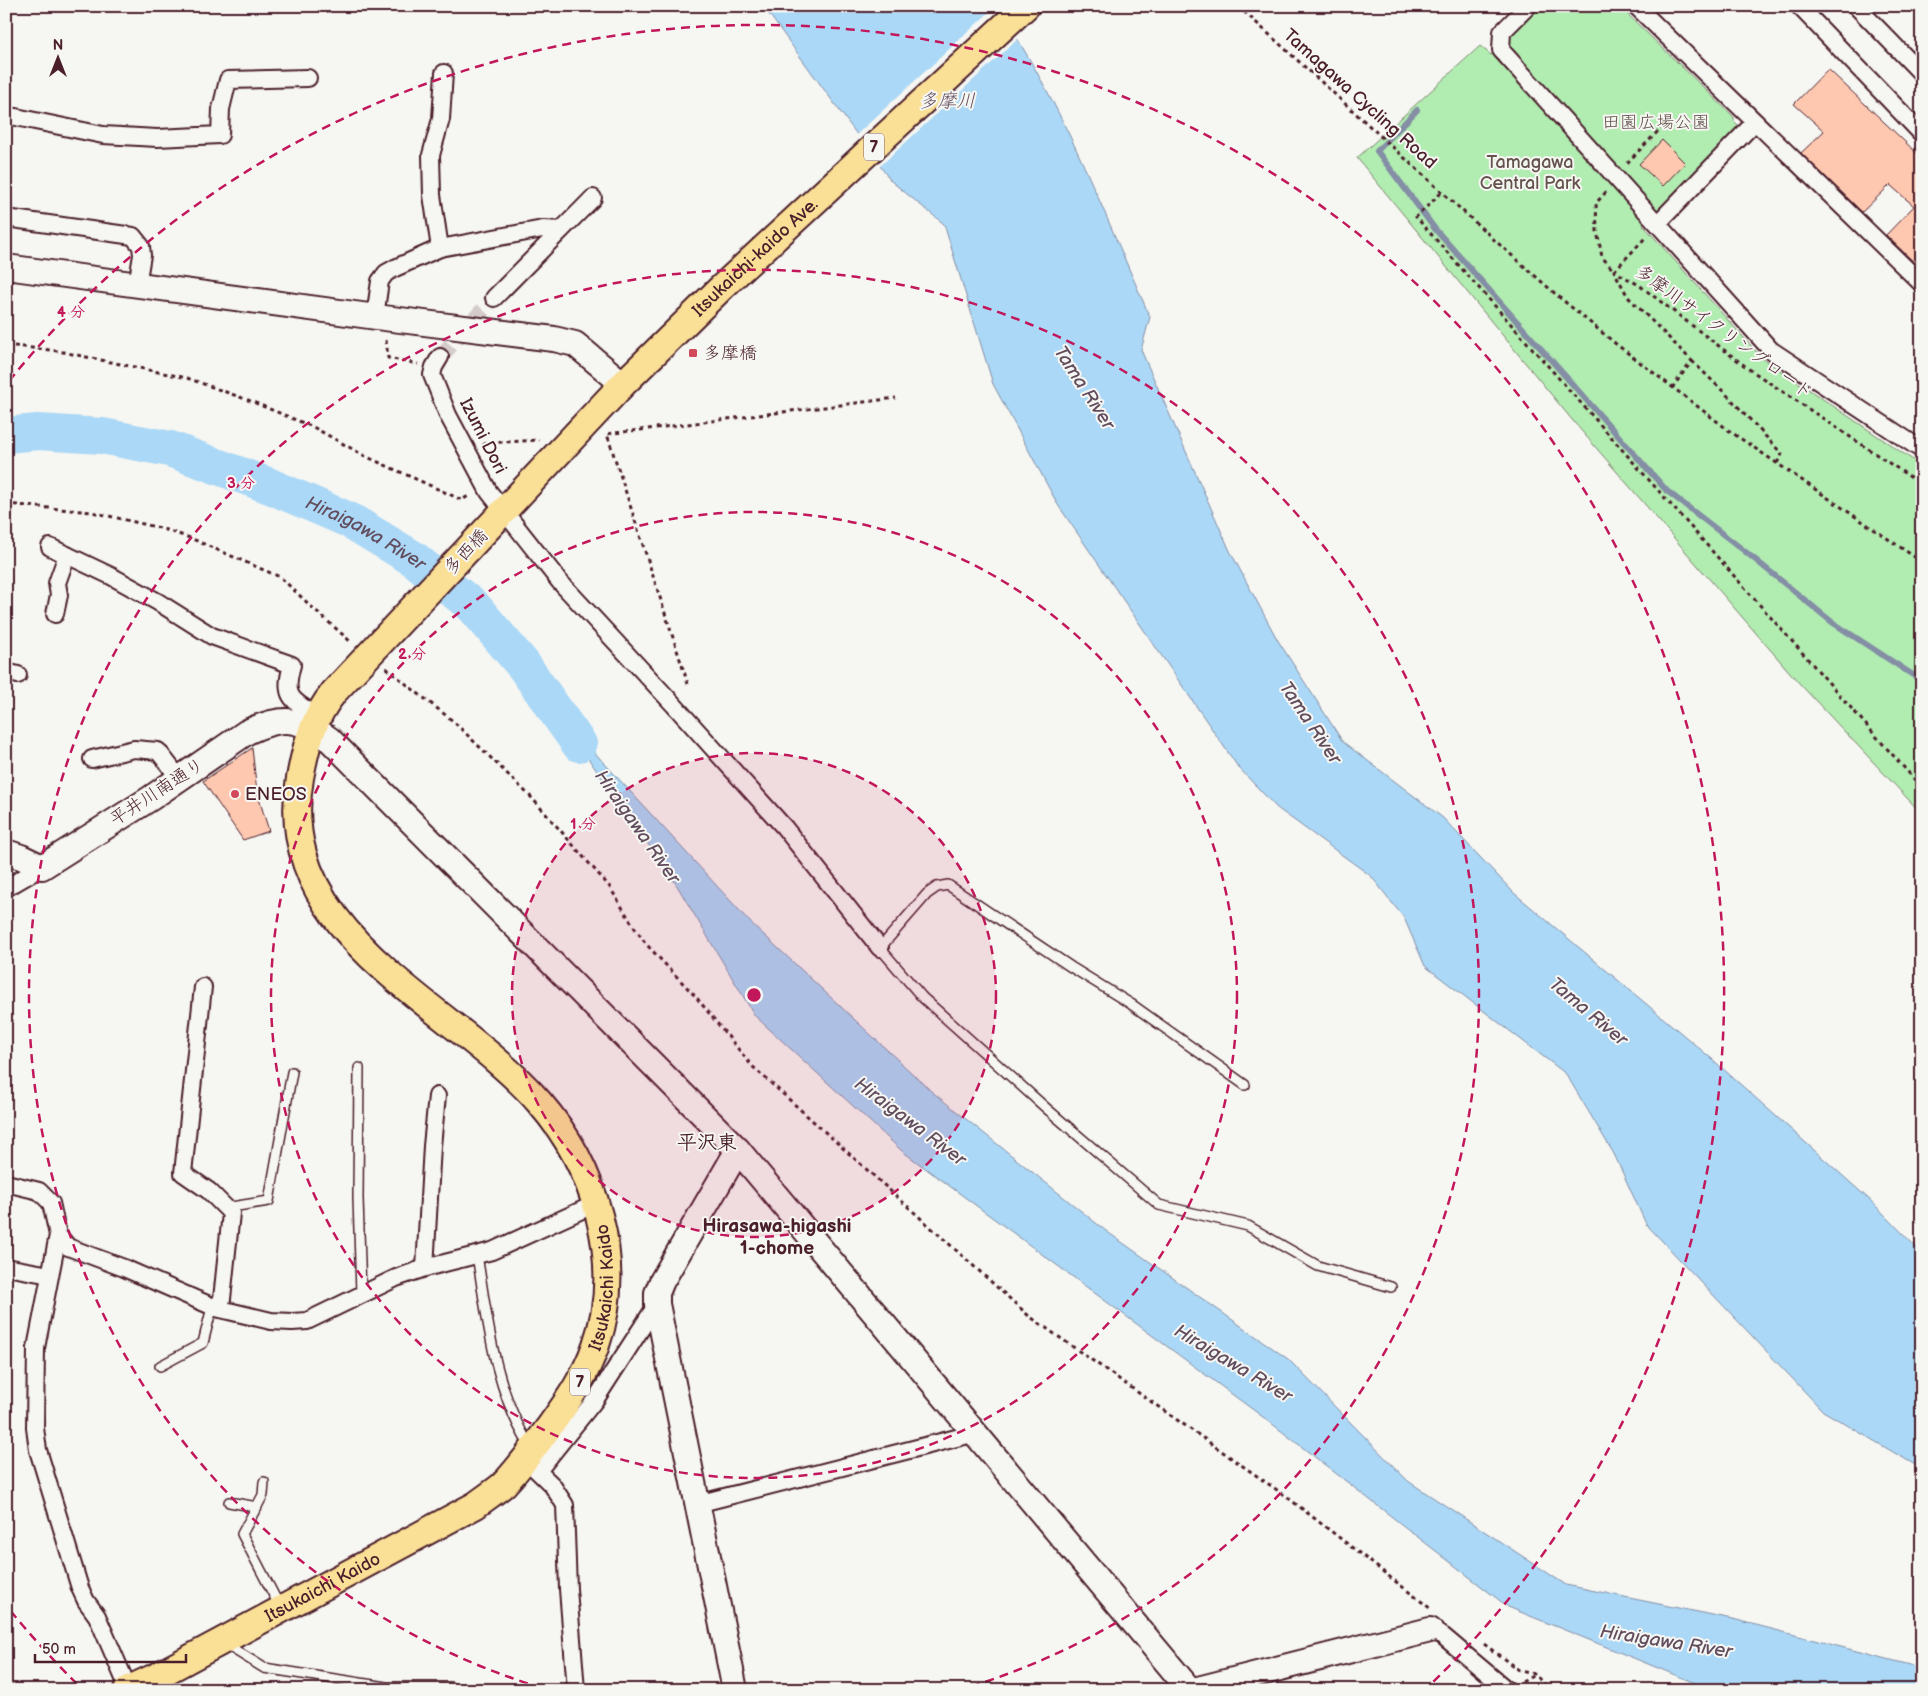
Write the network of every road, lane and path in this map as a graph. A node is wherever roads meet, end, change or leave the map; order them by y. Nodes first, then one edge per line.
1 (1026, 6) edge
2 (1238, 6) edge
3 (1636, 6) edge
4 (1799, 6) edge
5 (1856, 6) edge
6 (1524, 8) edge
7 (1920, 69) edge
8 (444, 73) dead end
9 (308, 78) dead end
10 (6, 115) edge
11 (1755, 122) junction
12 (1665, 124) dead end
13 (1922, 134) edge
14 (1617, 180) junction
15 (1441, 193) junction
16 (592, 198) dead end
17 (6, 218) edge
18 (1658, 224) junction
19 (561, 230) junction
20 (440, 248) junction
21 (6, 268) edge
22 (1614, 271) junction
23 (1922, 284) edge
24 (138, 285) junction
25 (494, 298) tunnel mouth
26 (380, 317) junction
27 (6, 345) edge
28 (1692, 361) junction
29 (436, 366) joint
30 (623, 384) junction
31 (1672, 388) junction
32 (896, 398) dead end
33 (543, 440) dead end
34 (1922, 450) edge
35 (467, 453) junction
36 (1777, 463) junction
37 (1922, 485) edge
38 (485, 486) junction
39 (6, 504) edge
40 (500, 515) junction
41 (50, 547) dead end
42 (67, 555) junction
43 (1922, 562) edge
44 (55, 614) dead end
45 (371, 654) junction
46 (688, 684) dead end
47 (315, 721) junction
48 (92, 759) dead end
49 (180, 778) junction
50 (1922, 788) edge
51 (6, 852) edge
52 (42, 867) junction
53 (6, 888) edge
54 (880, 948) junction
55 (203, 987) dead end
56 (359, 1068) dead end
57 (292, 1072) dead end
58 (1245, 1085) dead end
59 (437, 1096) dead end
60 (738, 1150) junction
61 (6, 1183) edge
62 (595, 1204) junction
63 (231, 1213) junction
64 (58, 1235) junction
65 (477, 1255) junction
66 (6, 1267) edge
67 (425, 1268) junction
68 (50, 1275) junction
69 (1391, 1287) dead end
70 (361, 1294) junction
71 (657, 1304) junction
72 (216, 1308) junction
73 (160, 1366) dead end
74 (976, 1434) junction
75 (532, 1460) junction
76 (264, 1482) dead end
77 (229, 1502) dead end
78 (697, 1504) junction
79 (257, 1506) junction
80 (281, 1609) junction
81 (1432, 1621) junction
82 (221, 1641) junction
83 (1482, 1643) dead end
84 (450, 1687) dead end
85 (129, 1690) edge
86 (576, 1690) edge
87 (735, 1690) edge
88 (1192, 1690) edge
89 (1507, 1690) edge
90 (1550, 1690) edge

1 - 30 main road, Itsukaichi-kaido Ave. / 7
2 - 15 path, Tamagawa Cycling Road
3 - 11 street
4 - 13 street
5 - 7 street
6 - 14 street
8 - 20 street
9 - 10 street
11 - 18 street
11 - 23 street
12 - 14 path
14 - 18 street
14 - 22 path
15 - 31 path
15 - 50 path
16 - 19 street
17 - 24 street
18 - 22 path
18 - 34 street
19 - 20 street
19 - 25 street
20 - 26 street
21 - 24 street
22 - 28 path, 多摩川サイクリングロード
22 - 37 path, 多摩川サイクリングロード
24 - 26 street
26 - 29 path
26 - 30 street
27 - 38 path
28 - 31 path
28 - 36 path, 多摩川サイクリングロード
29 - 35 street, Izumi Dori
30 - 40 main road, Itsukaichi-kaido Ave. / 7
31 - 36 path
32 - 46 path
33 - 35 path
35 - 38 street, Izumi Dori
36 - 43 path
38 - 40 street, Izumi Dori
39 - 45 path
40 - 45 main road, 多西橋 / 7
40 - 54 street, Izumi Dori
41 - 42 street
42 - 44 street
42 - 47 street
45 - 47 main road, Itsukaichi Kaido / 7
45 - 81 path
47 - 49 street, 平井川南通り
47 - 60 street
47 - 62 main road, Itsukaichi Kaido / 7
48 - 49 street
49 - 52 street, 平井川南通り
51 - 52 street
52 - 53 street
54 - 58 lane
54 - 69 lane
55 - 63 street
56 - 70 lane
57 - 63 lane
59 - 67 street
60 - 71 street
60 - 74 street
61 - 64 street
62 - 65 street
62 - 75 main road, Itsukaichi Kaido / 7
63 - 72 street
64 - 68 street
64 - 72 street
65 - 67 street
65 - 75 lane
66 - 68 street
67 - 70 street
68 - 85 street
70 - 72 street
71 - 75 street
71 - 78 street
72 - 73 lane
74 - 78 street
74 - 88 street
75 - 80 main road, Itsukaichi Kaido / 7
75 - 86 street
76 - 79 lane
77 - 79 lane
78 - 87 street
79 - 80 lane
80 - 82 main road, Itsukaichi Kaido / 7
81 - 88 street
81 - 89 street
82 - 84 lane
82 - 85 main road, Itsukaichi Kaido / 7
83 - 90 path

